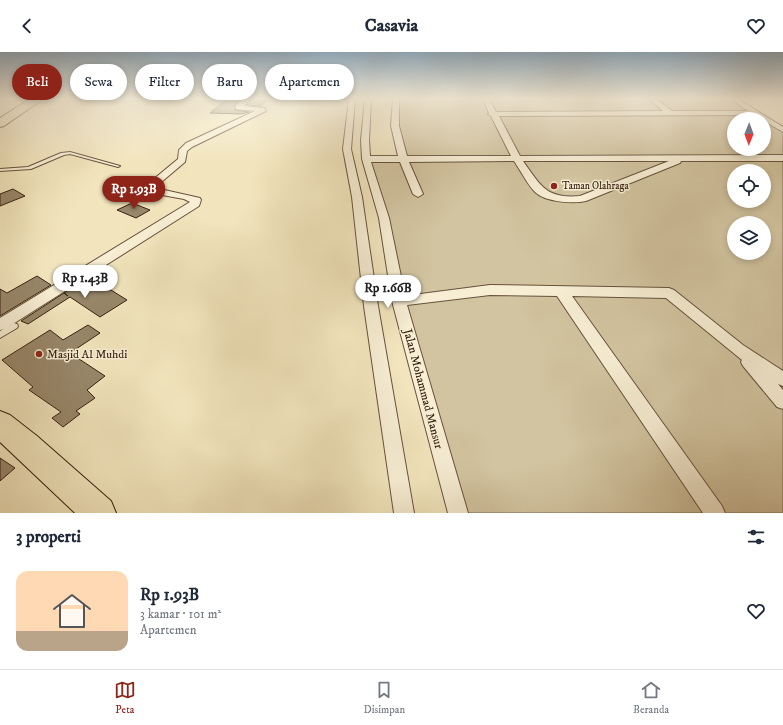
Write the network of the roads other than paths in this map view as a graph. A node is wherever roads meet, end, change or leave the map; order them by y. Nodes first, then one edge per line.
1 (242, 121) edge
2 (349, 121) edge
3 (366, 121) edge
4 (395, 121) edge
5 (496, 121) edge
6 (771, 123) edge
7 (783, 130) edge
8 (684, 158) junction
9 (783, 158) edge
10 (366, 159) junction
11 (403, 159) junction
12 (517, 159) junction
13 (118, 166) dead end
14 (0, 170) edge
15 (418, 194) dead end
16 (561, 291) junction
17 (399, 301) junction
18 (0, 326) edge
19 (14, 326) dead end
20 (0, 335) edge
21 (738, 349) junction
22 (783, 379) edge
23 (783, 402) edge
24 (0, 424) edge
25 (99, 513) edge
26 (404, 513) edge
27 (458, 513) edge
28 (715, 513) edge

1 - 18 street
2 - 26 street
3 - 10 street, Jalan Mohammad Mansur
4 - 11 street
5 - 12 street
6 - 7 street
8 - 9 street
8 - 12 street
8 - 12 street
10 - 11 street
10 - 17 street, Jalan Mohammad Mansur
11 - 12 street
11 - 15 street
13 - 14 lane
16 - 17 street
16 - 21 street
16 - 28 street
17 - 27 street, Jalan Mohammad Mansur
19 - 20 lane
21 - 22 street
21 - 23 street
24 - 25 main road

